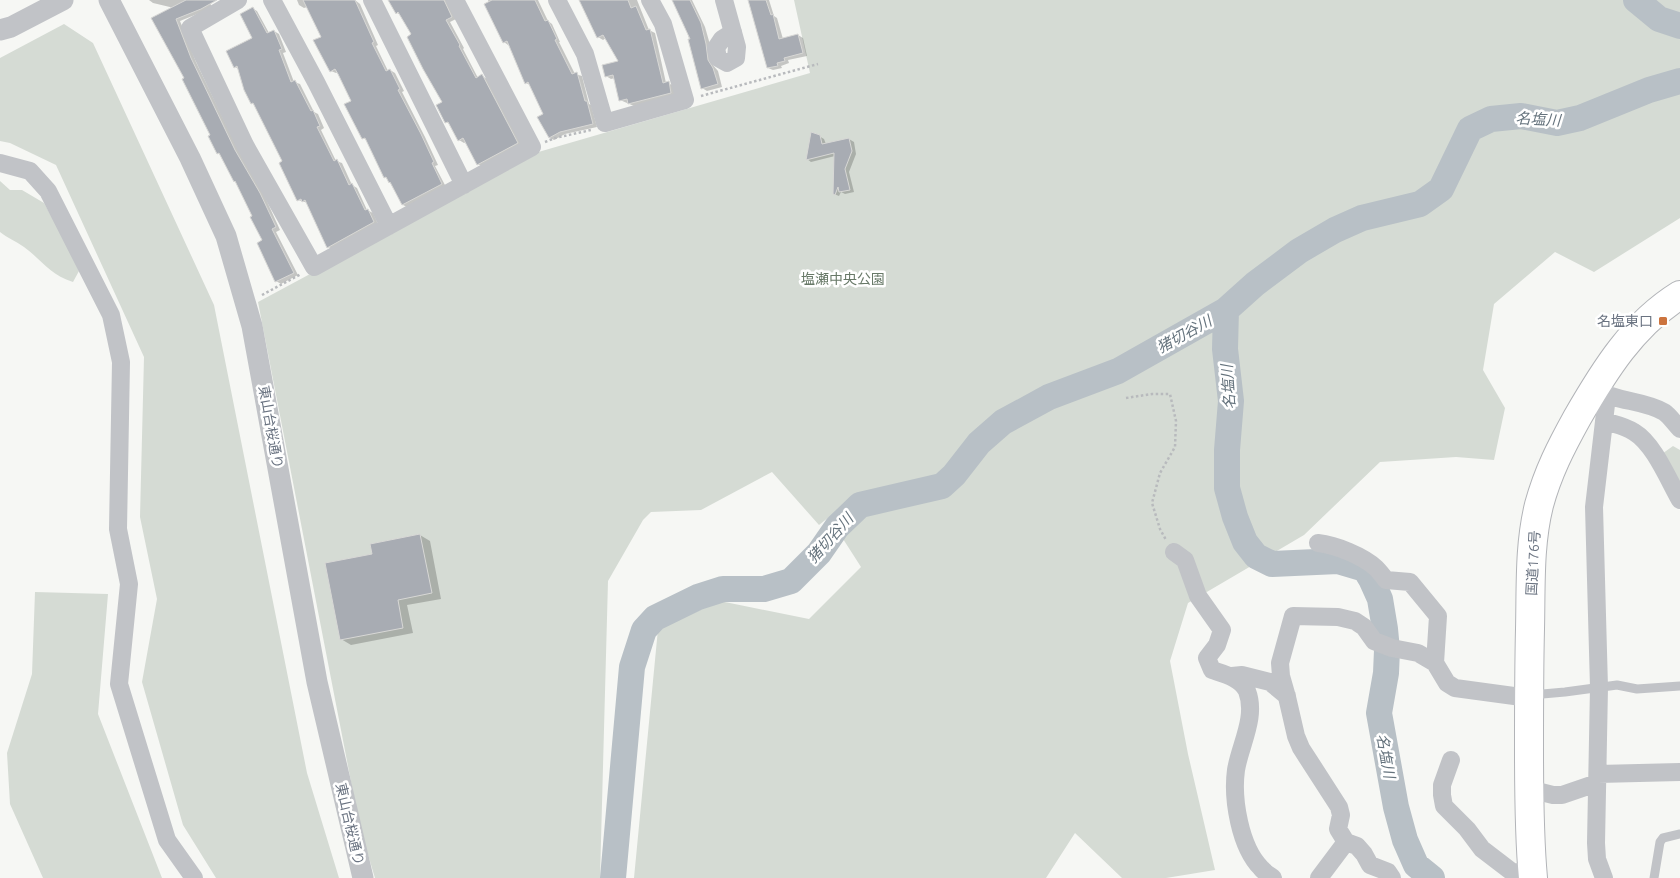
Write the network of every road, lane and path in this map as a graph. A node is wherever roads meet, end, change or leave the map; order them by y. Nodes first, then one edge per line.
1 (63, 0) edge
2 (108, 0) edge
3 (238, 0) edge
4 (272, 0) edge
5 (372, 0) edge
6 (455, 0) edge
7 (557, 0) edge
8 (650, 0) edge
9 (724, 0) edge
10 (0, 30) edge
11 (733, 32) dead end
12 (818, 64) dead end
13 (685, 100) junction
14 (605, 123) junction
15 (532, 147) junction
16 (0, 163) edge
17 (464, 185) junction
18 (389, 226) junction
19 (314, 267) junction
20 (262, 294) dead end
21 (1680, 295) edge
22 (1600, 392) junction
23 (1126, 398) dead end
24 (1604, 421) junction
25 (1680, 429) edge
26 (1680, 500) edge
27 (1318, 543) dead end
28 (1174, 552) joint
29 (1434, 663) junction
30 (1232, 676) junction
31 (1680, 686) edge
32 (1599, 687) junction
33 (1287, 697) junction
34 (1529, 697) junction
35 (1451, 760) dead end
36 (1680, 772) edge
37 (1597, 778) junction
38 (1528, 789) junction
39 (1680, 834) edge
40 (1346, 842) junction
41 (1533, 876) edge
42 (194, 878) edge
43 (363, 878) edge
44 (1273, 878) edge
45 (1320, 878) edge
46 (1392, 878) edge
47 (1604, 878) edge
48 (1654, 878) edge

1 - 10 street
2 - 43 street, 東山台桜通り
3 - 19 street
4 - 18 street
5 - 17 street
6 - 15 street
7 - 14 street
8 - 13 street
9 - 11 street
12 - 13 path
13 - 14 street
14 - 15 path
15 - 17 street
16 - 42 street
17 - 18 street
18 - 19 street
19 - 20 path
21 - 22 highway, 国道176号
22 - 24 street
22 - 25 street
22 - 34 highway, 国道176号
23 - 28 path
24 - 26 street
24 - 32 street
27 - 29 street
28 - 30 street
29 - 33 street
29 - 34 street
30 - 33 street
30 - 44 street
31 - 32 lane
32 - 34 lane
32 - 37 street
33 - 40 street
34 - 38 highway, 国道176号
35 - 41 street
36 - 37 street
37 - 38 street
37 - 47 street
38 - 41 highway, 国道176号
39 - 48 lane
40 - 45 street
40 - 46 street

